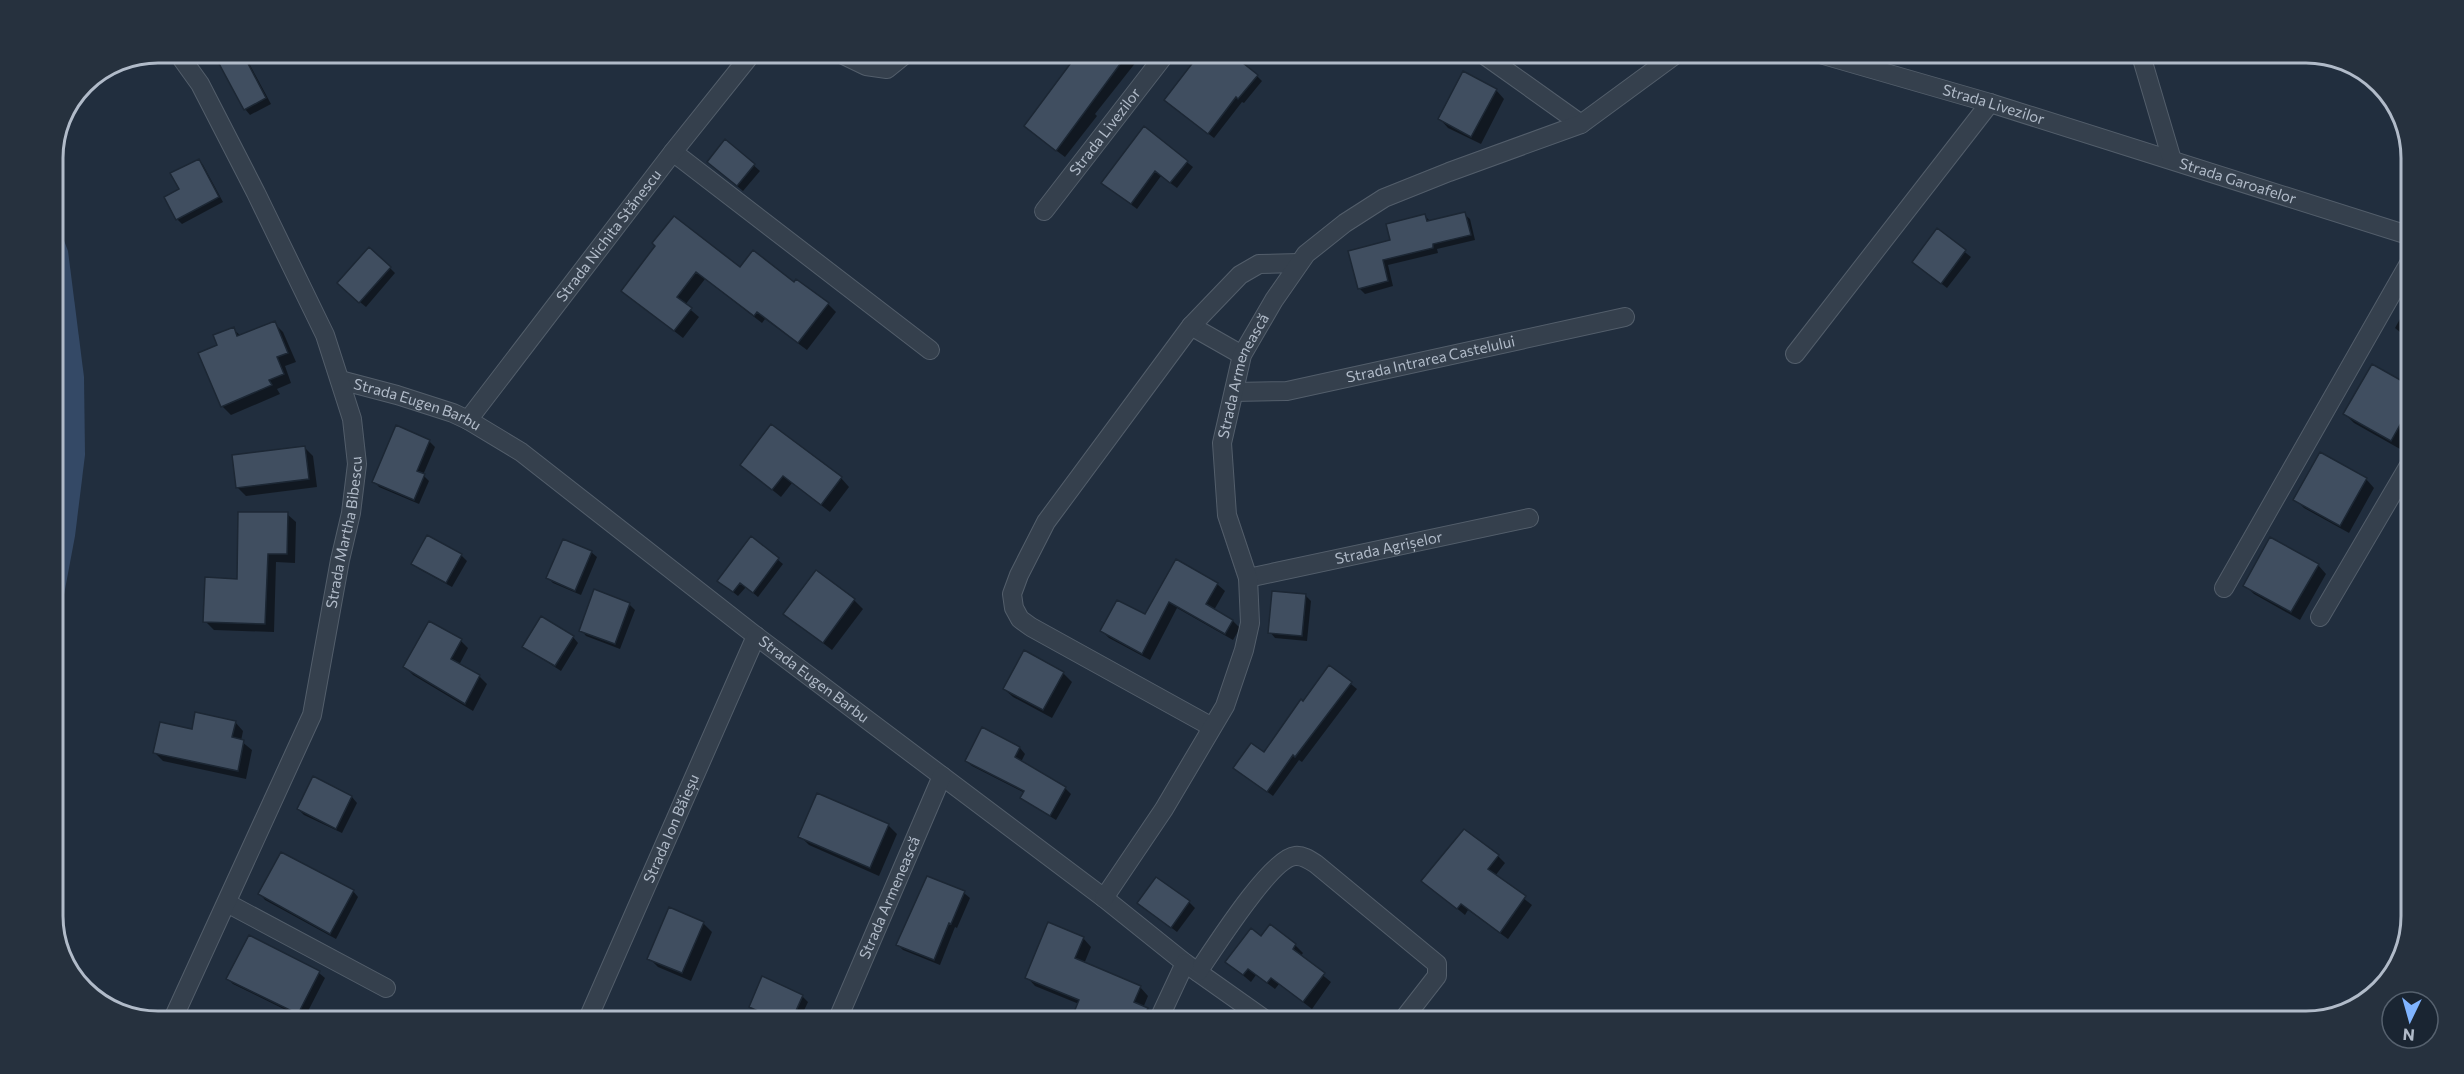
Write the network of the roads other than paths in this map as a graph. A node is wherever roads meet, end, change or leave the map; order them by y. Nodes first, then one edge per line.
1 (185, 63) edge
2 (744, 63) edge
3 (860, 63) edge
4 (894, 63) edge
5 (1158, 63) edge
6 (1495, 63) edge
7 (1664, 63) edge
8 (1867, 63) edge
9 (2143, 63) edge
10 (1990, 104) junction
11 (1581, 124) junction
12 (673, 152) junction
13 (2172, 160) junction
14 (1044, 211) dead end
15 (2401, 233) edge
16 (1299, 263) junction
17 (2401, 277) edge
18 (1625, 317) dead end
19 (1191, 326) junction
20 (930, 350) dead end
21 (1795, 354) dead end
22 (1242, 355) junction
23 (340, 380) junction
24 (1233, 392) junction
25 (468, 420) junction
26 (2401, 479) edge
27 (1529, 518) dead end
28 (1248, 578) junction
29 (2223, 588) dead end
30 (2320, 617) dead end
31 (756, 636) junction
32 (1212, 727) junction
33 (942, 776) junction
34 (1104, 898) junction
35 (227, 903) junction
36 (1191, 968) junction
37 (386, 988) dead end
38 (177, 1011) edge
39 (592, 1011) edge
40 (842, 1011) edge
41 (1165, 1011) edge
42 (1252, 1011) edge
43 (1410, 1011) edge

1 - 23 street, Strada Martha Bibescu
2 - 12 street, Strada Nichita Stănescu
3 - 4 street
5 - 14 street, Strada Livezilor
6 - 11 street
7 - 11 street, Strada Armenească
8 - 10 street, Strada Livezilor
9 - 13 street, Strada Garoafelor
10 - 13 street, Strada Livezilor
10 - 21 street
11 - 16 street, Strada Armenească
12 - 20 street
12 - 25 street, Strada Nichita Stănescu
13 - 15 street, Strada Garoafelor
16 - 19 street
16 - 22 street, Strada Armenească
17 - 29 street
18 - 24 street, Strada Intrarea Castelului
19 - 22 street
19 - 32 street
22 - 24 street, Strada Armenească
23 - 25 street, Strada Eugen Barbu
23 - 35 street, Strada Martha Bibescu
24 - 28 street, Strada Armenească
25 - 31 street, Strada Eugen Barbu
26 - 30 street
27 - 28 street, Strada Agrișelor
28 - 32 street, Strada Armenească
31 - 33 street, Strada Eugen Barbu
31 - 39 street, Strada Ion Băieșu
32 - 34 street, Strada Armenească
33 - 34 street, Strada Eugen Barbu
33 - 40 street, Strada Armenească
34 - 36 street, Strada Eugen Barbu
35 - 37 street
35 - 38 street, Strada Martha Bibescu
36 - 41 street
36 - 42 street, Strada Eugen Barbu
36 - 43 street

